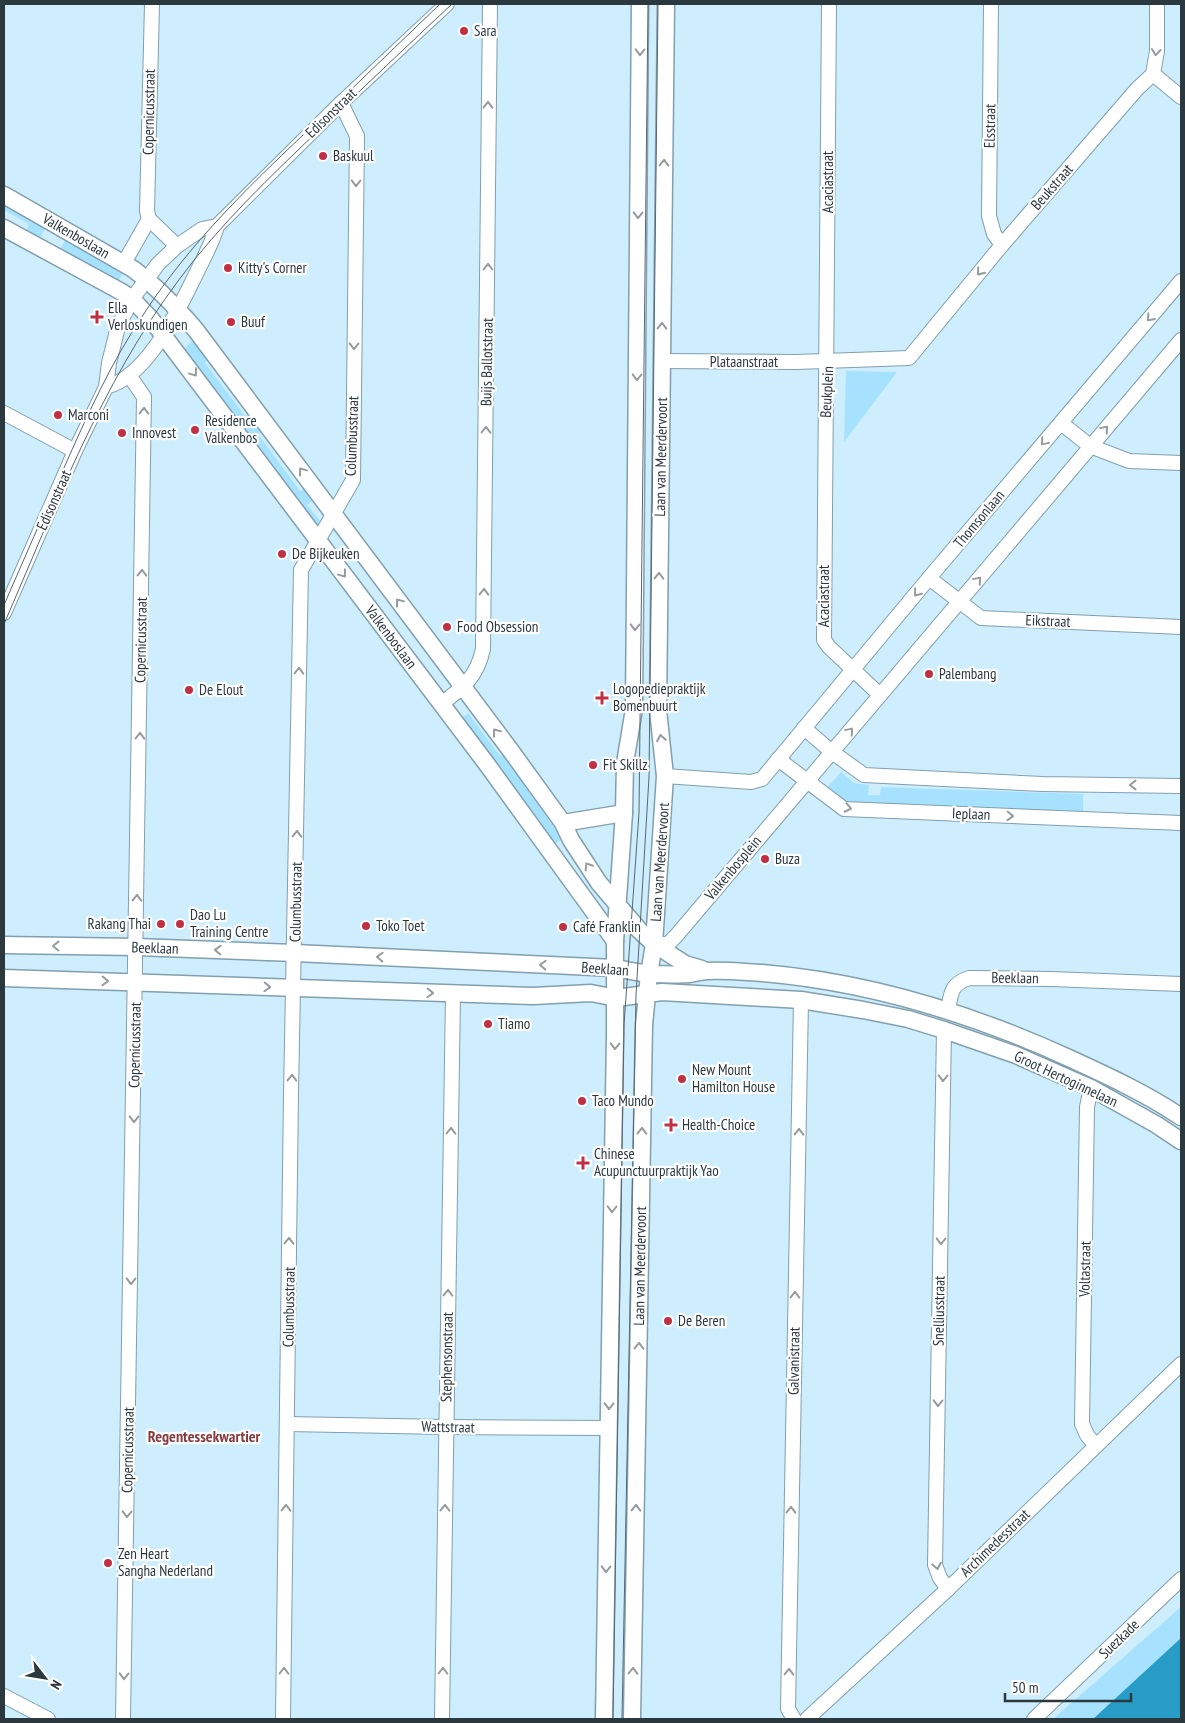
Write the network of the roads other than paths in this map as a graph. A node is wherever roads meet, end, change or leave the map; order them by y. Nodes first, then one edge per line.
1 (152, 4) edge
2 (447, 4) edge
3 (490, 4) edge
4 (640, 4) edge
5 (666, 4) edge
6 (829, 4) edge
7 (991, 4) edge
8 (1157, 4) edge
9 (1153, 74) junction
10 (1181, 98) edge
11 (341, 103) junction
12 (4, 196) edge
13 (149, 219) junction
14 (217, 226) junction
15 (4, 228) edge
16 (1002, 245) junction
17 (177, 246) junction
18 (124, 263) junction
19 (146, 279) junction
20 (1181, 281) edge
21 (132, 299) junction
22 (178, 309) junction
23 (164, 335) junction
24 (1181, 340) edge
25 (909, 358) joint
26 (826, 360) junction
27 (662, 361) junction
28 (129, 375) junction
29 (106, 387) junction
30 (4, 412) edge
31 (1060, 423) junction
32 (825, 444) joint
33 (1090, 446) junction
34 (75, 451) junction
35 (1181, 463) edge
36 (333, 513) junction
37 (318, 540) junction
38 (930, 578) junction
39 (960, 601) junction
40 (4, 614) edge
41 (1181, 627) edge
42 (854, 669) junction
43 (463, 688) junction
44 (880, 695) junction
45 (441, 704) junction
46 (804, 728) junction
47 (832, 752) junction
48 (778, 759) junction
49 (665, 776) junction
50 (808, 782) junction
51 (1181, 786) edge
52 (624, 813) junction
53 (563, 823) junction
54 (1181, 823) edge
55 (617, 904) junction
56 (615, 941) junction
57 (654, 944) junction
58 (4, 945) edge
59 (137, 947) junction
60 (295, 953) junction
61 (614, 968) junction
62 (706, 970) junction
63 (649, 974) junction
64 (4, 978) edge
65 (136, 982) junction
66 (1181, 984) edge
67 (294, 988) junction
68 (648, 993) junction
69 (453, 994) junction
70 (616, 998) junction
71 (801, 1000) junction
72 (948, 1010) junction
73 (944, 1030) junction
74 (1091, 1088) junction
75 (1181, 1117) edge
76 (1181, 1141) edge
77 (1181, 1364) edge
78 (287, 1424) junction
79 (446, 1427) junction
80 (609, 1428) junction
81 (1096, 1446) junction
82 (1181, 1579) edge
83 (948, 1589) junction
84 (4, 1696) edge
85 (48, 1719) edge
86 (123, 1719) edge
87 (283, 1719) edge
88 (442, 1719) edge
89 (604, 1719) edge
90 (632, 1719) edge
91 (794, 1719) edge
92 (808, 1719) edge
93 (1034, 1719) edge

1 - 13 street, Copernicusstraat
2 - 11 street, Edisonstraat
43 -> 3 street, Buijs Ballotstraat
4 -> 52 street, Laan van Meerdervoort
27 -> 5 street, Laan van Meerdervoort
6 - 26 street, Acaciastraat
7 - 16 street, Elsstraat
8 -> 9 street
9 - 10 street
9 - 16 street, Beukstraat
11 - 14 street, Edisonstraat
11 -> 36 street, Columbusstraat
12 - 18 street, Valkenboslaan
13 - 17 street
13 - 18 street
14 - 17 street, Edisonstraat
14 - 22 street, Edisonstraat
15 - 21 street, Valkenboslaan
16 -> 25 street, Beukstraat
17 - 19 street, Edisonstraat
18 - 19 street, Valkenboslaan
19 - 21 street, Edisonstraat
19 - 22 street, Valkenboslaan
20 -> 31 street, Thomsonlaan
21 - 23 street, Valkenboslaan
21 - 29 street, Edisonstraat
22 - 23 street, Edisonstraat
36 -> 22 street, Valkenboslaan
23 - 28 street
23 -> 37 street, Valkenboslaan
33 -> 24 street
25 - 26 street, Beukplein
26 - 27 street, Plataanstraat
26 - 32 street, Beukplein
49 -> 27 street, Laan van Meerdervoort
28 - 29 street
59 -> 28 street, Copernicusstraat
29 - 34 street, Edisonstraat
30 - 34 street
31 - 33 street
31 -> 38 street, Thomsonlaan
32 - 42 street, Acaciastraat
33 - 35 street
39 -> 33 street
34 - 40 street, Edisonstraat
36 - 37 street, Columbusstraat
43 -> 36 street, Valkenboslaan
37 -> 45 street, Valkenboslaan
60 -> 37 street, Columbusstraat
38 - 39 street, Eikstraat
38 -> 42 street, Thomsonlaan
39 - 41 street, Eikstraat
39 - 44 street
42 - 44 street, Acaciastraat
42 - 46 street, Thomsonlaan
43 - 45 street, Buijs Ballotstraat
53 -> 43 street, Valkenboslaan
47 -> 44 street
45 - 56 street, Valkenboslaan
46 - 47 street
46 - 48 street, Thomsonlaan
47 - 50 street
51 -> 47 street
48 - 49 street
48 - 50 street, Ieplaan
49 - 57 street, Laan van Meerdervoort
50 -> 54 street, Ieplaan
50 - 57 street, Valkenbosplein
52 - 53 street
52 - 55 street, Laan van Meerdervoort
55 -> 53 street, Valkenboslaan
55 - 56 street, Laan van Meerdervoort
55 - 57 street
56 - 61 street, Laan van Meerdervoort
57 - 62 street
57 - 63 street, Laan van Meerdervoort
59 -> 58 street, Beeklaan
60 -> 59 street, Beeklaan
59 - 65 street, Copernicusstraat
61 -> 60 street, Beeklaan
60 - 67 street, Columbusstraat
61 - 63 street, Beeklaan
61 - 70 street, Laan van Meerdervoort
62 - 63 street, Beeklaan
62 - 72 street, Beeklaan
63 - 68 street, Laan van Meerdervoort
64 -> 65 street, Beeklaan
65 -> 67 street, Beeklaan
65 -> 86 street, Copernicusstraat
66 - 72 street, Beeklaan
67 -> 69 street, Beeklaan
78 -> 67 street, Columbusstraat
68 - 70 street, Beeklaan
68 - 71 street, Beeklaan
90 -> 68 street, Laan van Meerdervoort
69 - 70 street, Beeklaan
79 -> 69 street, Stephensonstraat
70 -> 80 street, Laan van Meerdervoort
71 - 73 street, Beeklaan
91 -> 71 street, Galvanistraat
72 - 75 street, Groot Hertoginnelaan
73 - 74 street, Groot Hertoginnelaan
73 -> 83 street, Snelliusstraat
74 - 76 street, Groot Hertoginnelaan
74 - 81 street, Voltastraat
77 - 81 street, Archimedesstraat
78 - 79 street, Wattstraat
87 -> 78 street, Columbusstraat
79 - 80 street, Wattstraat
88 -> 79 street, Stephensonstraat
80 -> 89 street, Laan van Meerdervoort
81 - 83 street, Archimedesstraat
82 - 93 street, Suezkade
83 - 92 street, Archimedesstraat
84 - 85 street

